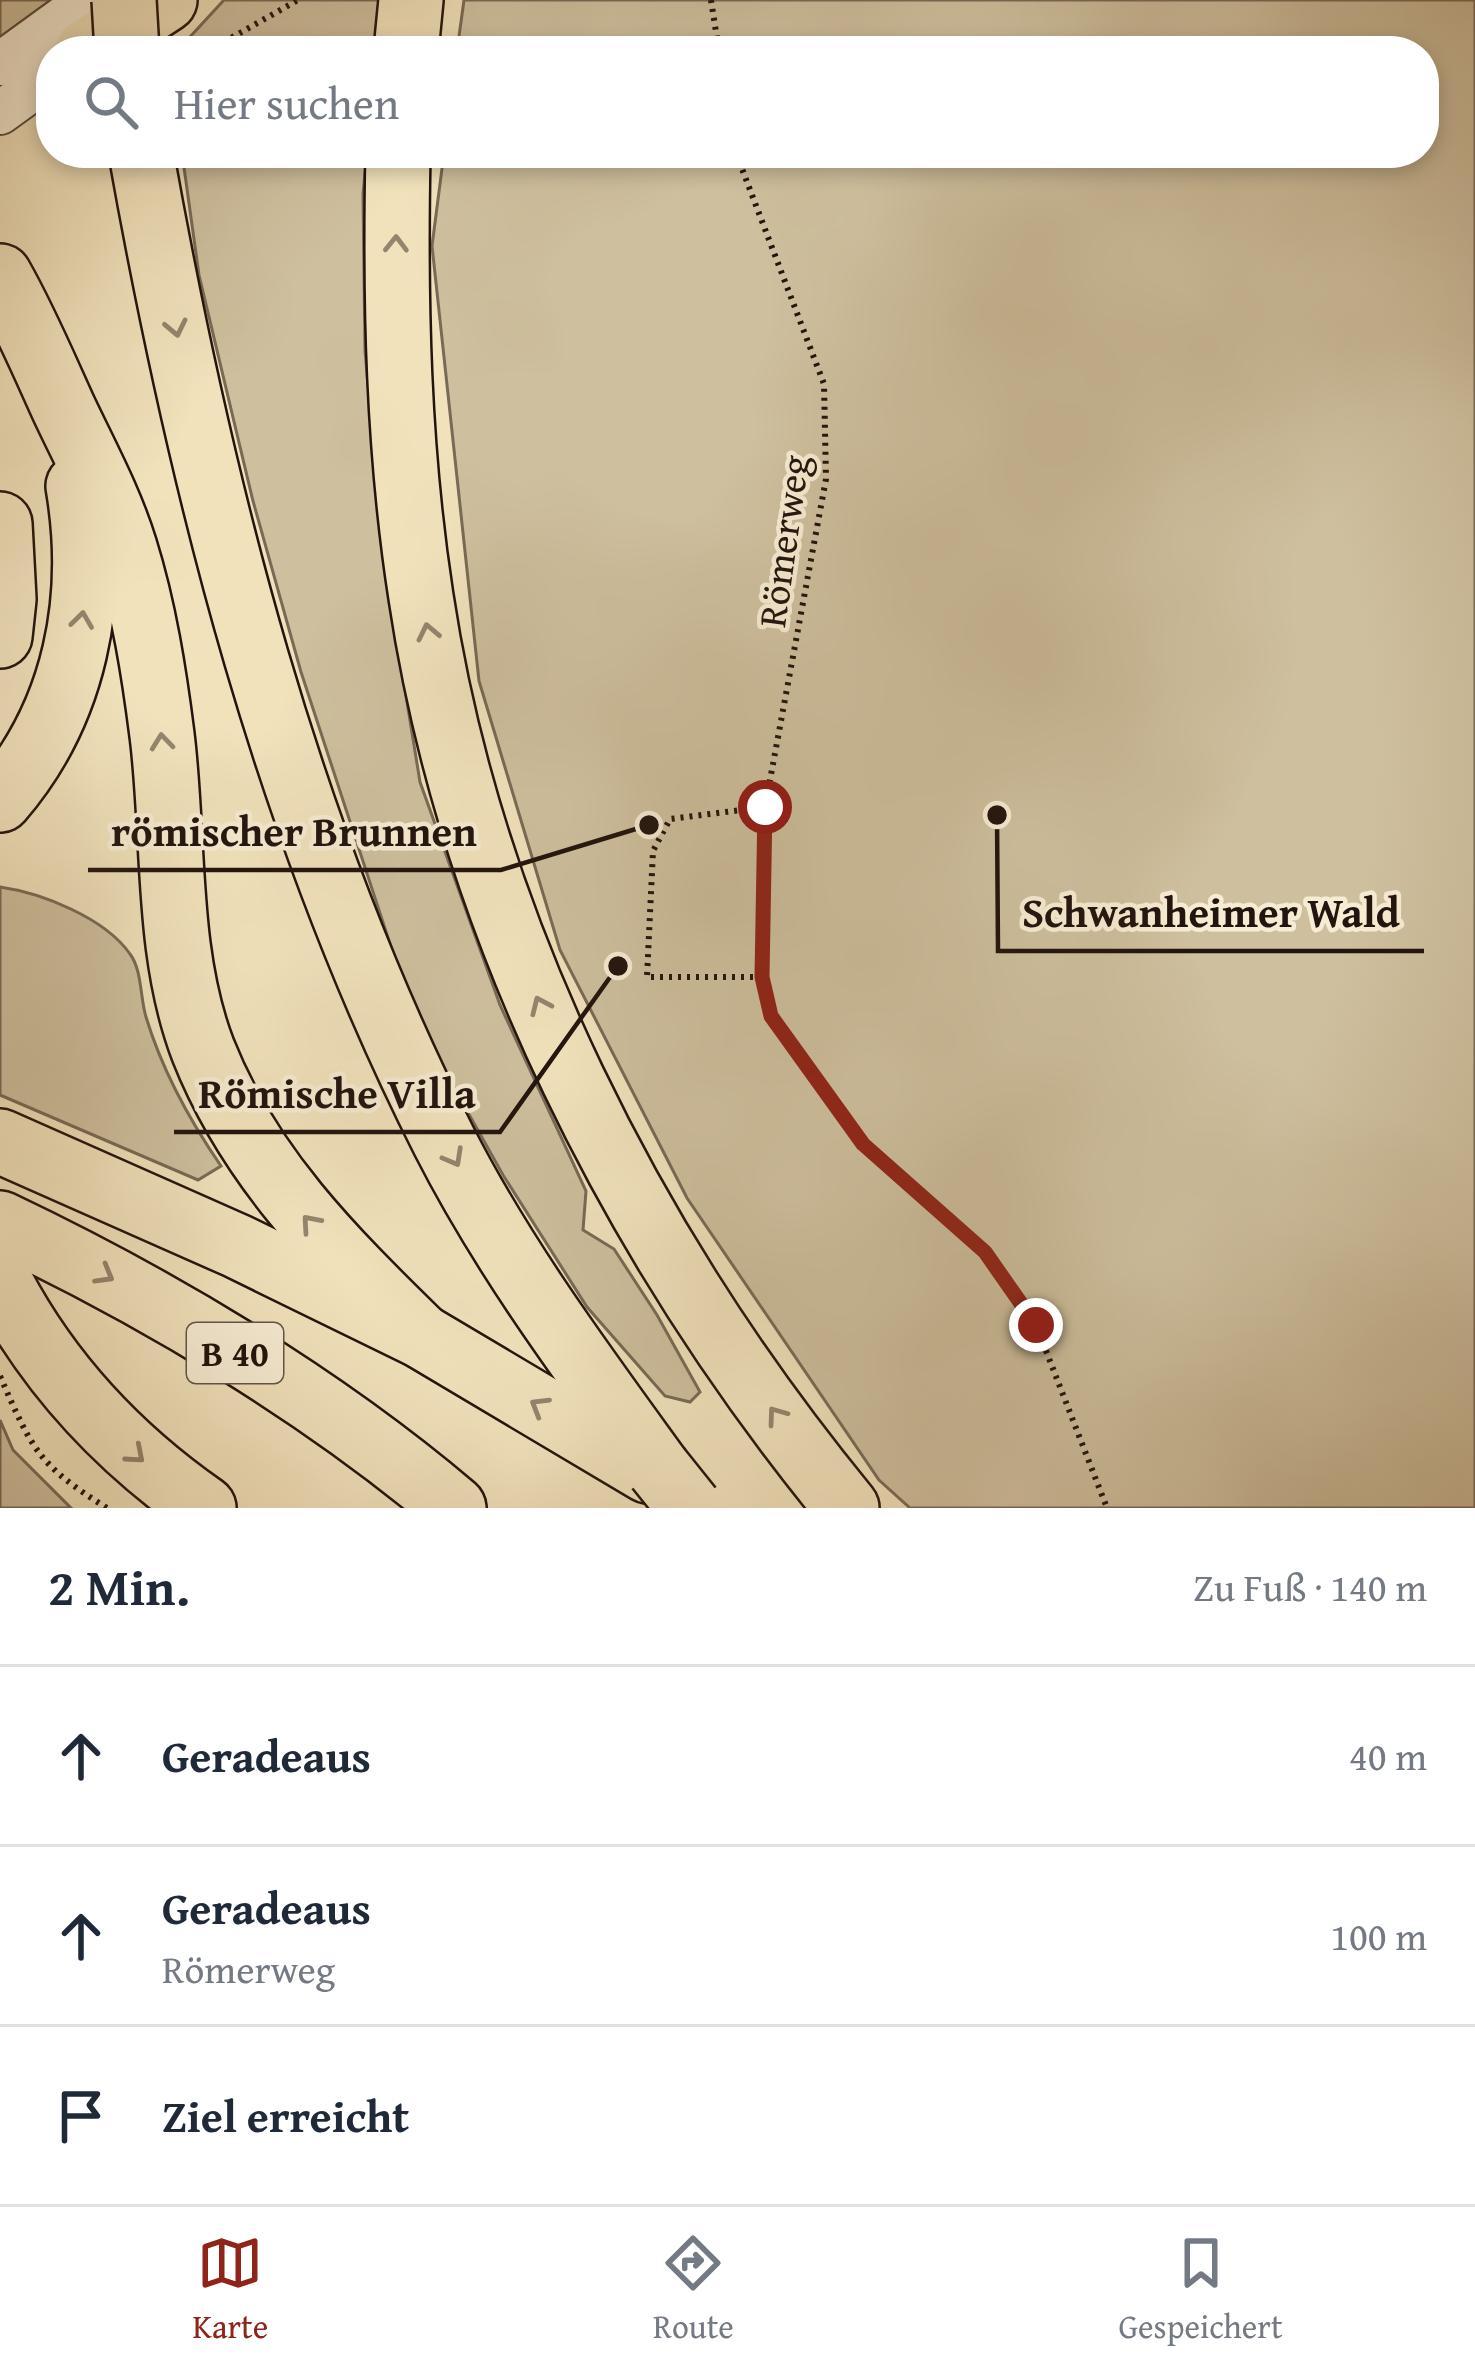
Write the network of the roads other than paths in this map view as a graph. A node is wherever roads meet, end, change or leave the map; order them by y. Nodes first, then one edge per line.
1 (88, 0) edge
2 (124, 0) edge
3 (145, 0) edge
4 (165, 0) edge
5 (412, 0) edge
6 (38, 36) edge
7 (103, 36) edge
8 (109, 36) edge
9 (126, 36) edge
10 (408, 36) edge
11 (36, 38) edge
12 (0, 64) edge
13 (36, 87) edge
14 (0, 113) edge
15 (398, 168) edge
16 (147, 183) edge
17 (0, 276) edge
18 (66, 413) junction
19 (0, 524) edge
20 (0, 636) edge
21 (0, 800) edge
22 (0, 1141) edge
23 (0, 1223) edge
24 (0, 1281) edge
25 (422, 1336) junction
26 (204, 1508) edge
27 (454, 1508) edge
28 (690, 1508) edge
29 (712, 1508) edge
30 (847, 1508) edge

1 - 6 street
2 - 9 highway, bridge
3 - 7 street
4 - 8 highway
5 - 10 highway
11 - 12 street
13 - 14 street
30 -> 15 highway
16 -> 28 highway, bridge
17 - 18 highway
21 -> 18 highway
25 -> 18 highway
19 - 20 highway
22 - 25 highway, B 40
23 -> 27 highway, B 40
24 -> 26 highway
29 -> 25 highway

